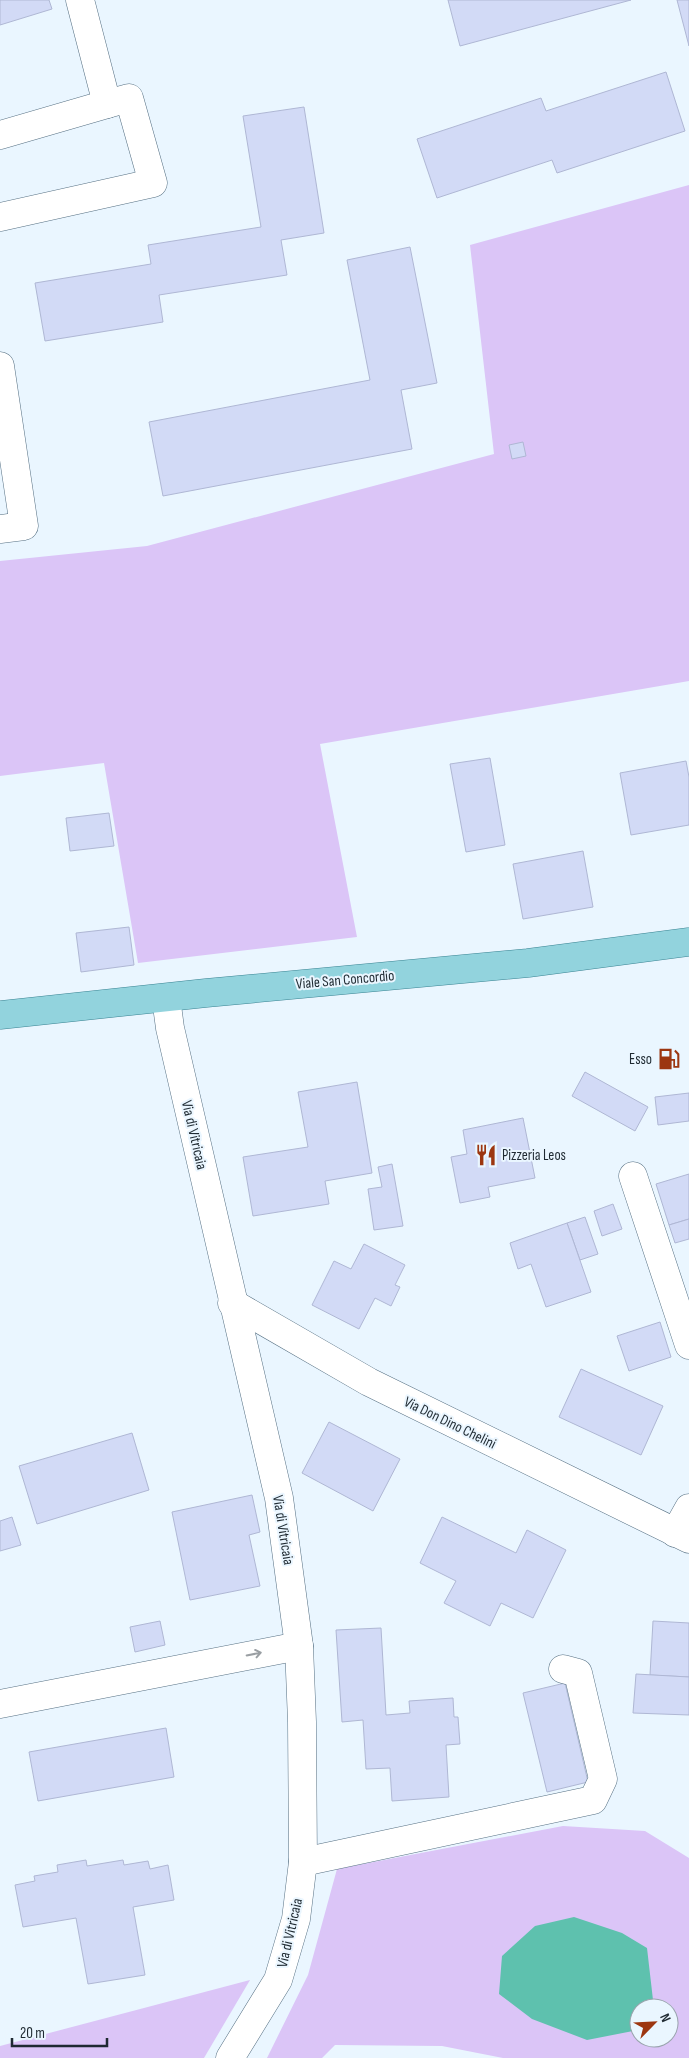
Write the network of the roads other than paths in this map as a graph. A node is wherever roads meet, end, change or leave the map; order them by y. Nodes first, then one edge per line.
1 (80, 0) edge
2 (107, 104) junction
3 (0, 136) edge
4 (0, 217) edge
5 (0, 366) edge
6 (0, 529) edge
7 (689, 942) edge
8 (166, 998) junction
9 (0, 1015) edge
10 (633, 1176) dead end
11 (232, 1303) junction
12 (689, 1345) edge
13 (689, 1508) edge
14 (682, 1536) edge
15 (298, 1636) junction
16 (563, 1668) dead end
17 (0, 1690) edge
18 (0, 1704) edge
19 (303, 1862) junction
20 (230, 2058) edge

1 - 2 street
2 - 3 street
2 - 4 street
5 - 6 street
7 - 8 main road, Viale San Concordio
8 - 9 main road, Viale San Concordio
8 - 11 street, Via di Vitricaia
10 - 12 street
11 - 14 street, Via Don Dino Chelini
11 - 15 street, Via di Vitricaia
13 - 14 street, Via Don Dino Chelini
15 - 17 street
18 -> 15 street
15 - 19 street, Via di Vitricaia
16 - 19 street
19 - 20 street, Via di Vitricaia

